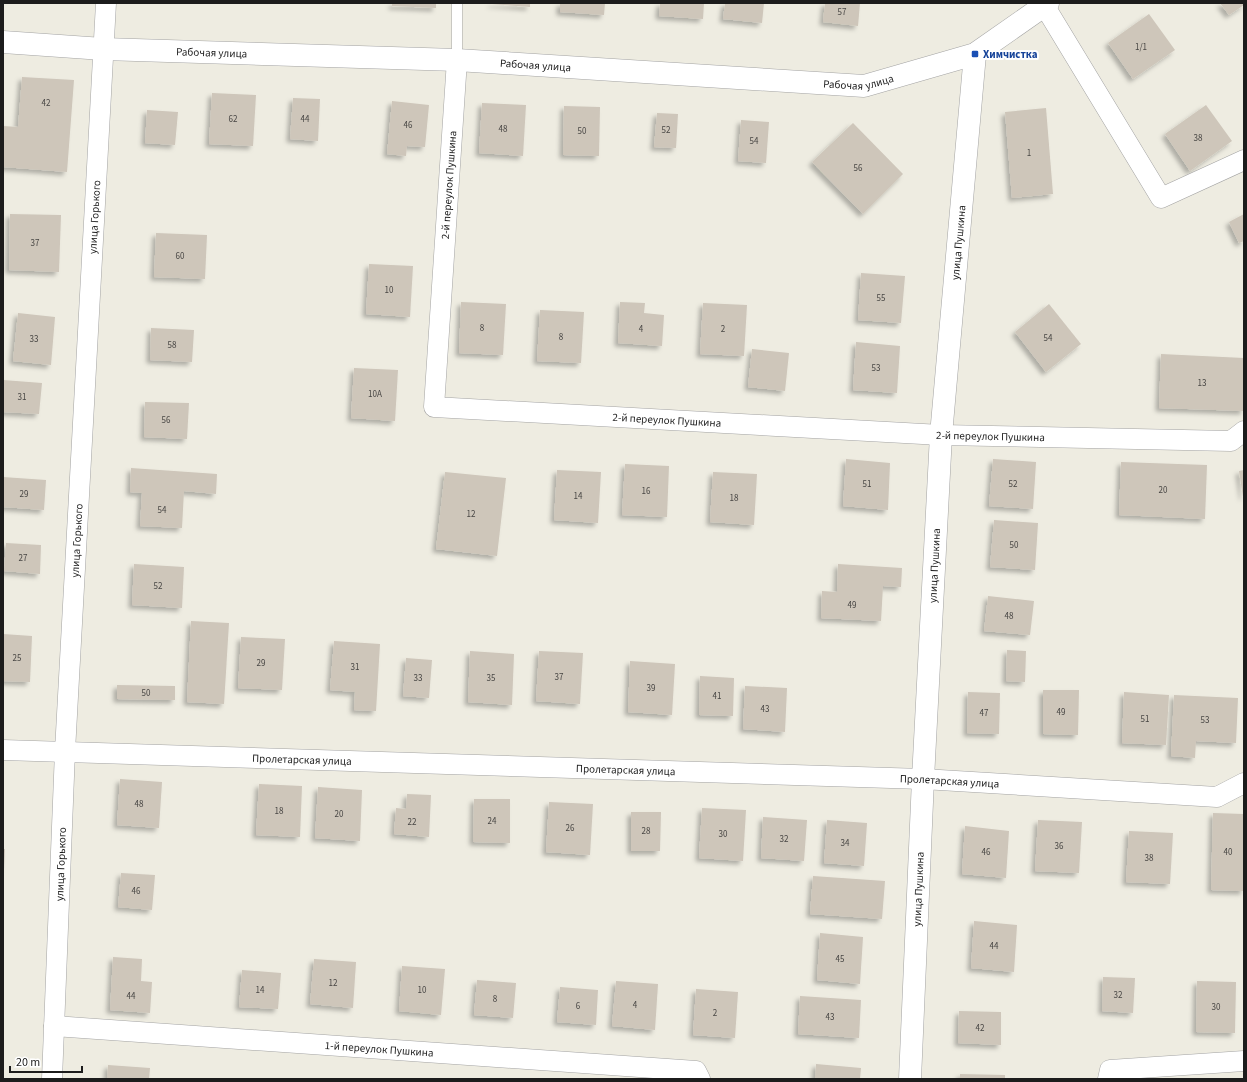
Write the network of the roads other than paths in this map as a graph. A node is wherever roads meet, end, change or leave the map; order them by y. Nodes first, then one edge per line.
1 (106, 3) edge
2 (457, 3) edge
3 (1046, 4) edge
4 (3, 42) edge
5 (103, 49) junction
6 (975, 54) junction
7 (457, 60) junction
8 (1244, 160) edge
9 (1244, 431) edge
10 (940, 435) junction
11 (3, 750) edge
12 (65, 751) junction
13 (922, 779) junction
14 (1244, 783) edge
15 (54, 1026) junction
16 (1244, 1061) edge
17 (52, 1079) edge
18 (700, 1079) edge
19 (910, 1079) edge
20 (1108, 1079) edge

1 - 5 street, улица Горького
2 - 7 lane
3 - 6 street, Рабочая улица
3 - 8 street
4 - 5 street, Рабочая улица
5 - 7 street, Рабочая улица
5 - 12 street, улица Горького
6 - 7 street, Рабочая улица
6 - 10 street, улица Пушкина
7 - 10 street, 2-й переулок Пушкина
9 - 10 street, 2-й переулок Пушкина
10 - 13 street, улица Пушкина
11 - 12 street, Пролетарская улица
12 - 13 street, Пролетарская улица
12 - 15 street, улица Горького
13 - 14 street, Пролетарская улица
13 - 19 street, улица Пушкина
15 - 17 street, улица Горького
15 - 18 street, 1-й переулок Пушкина
16 - 20 street

